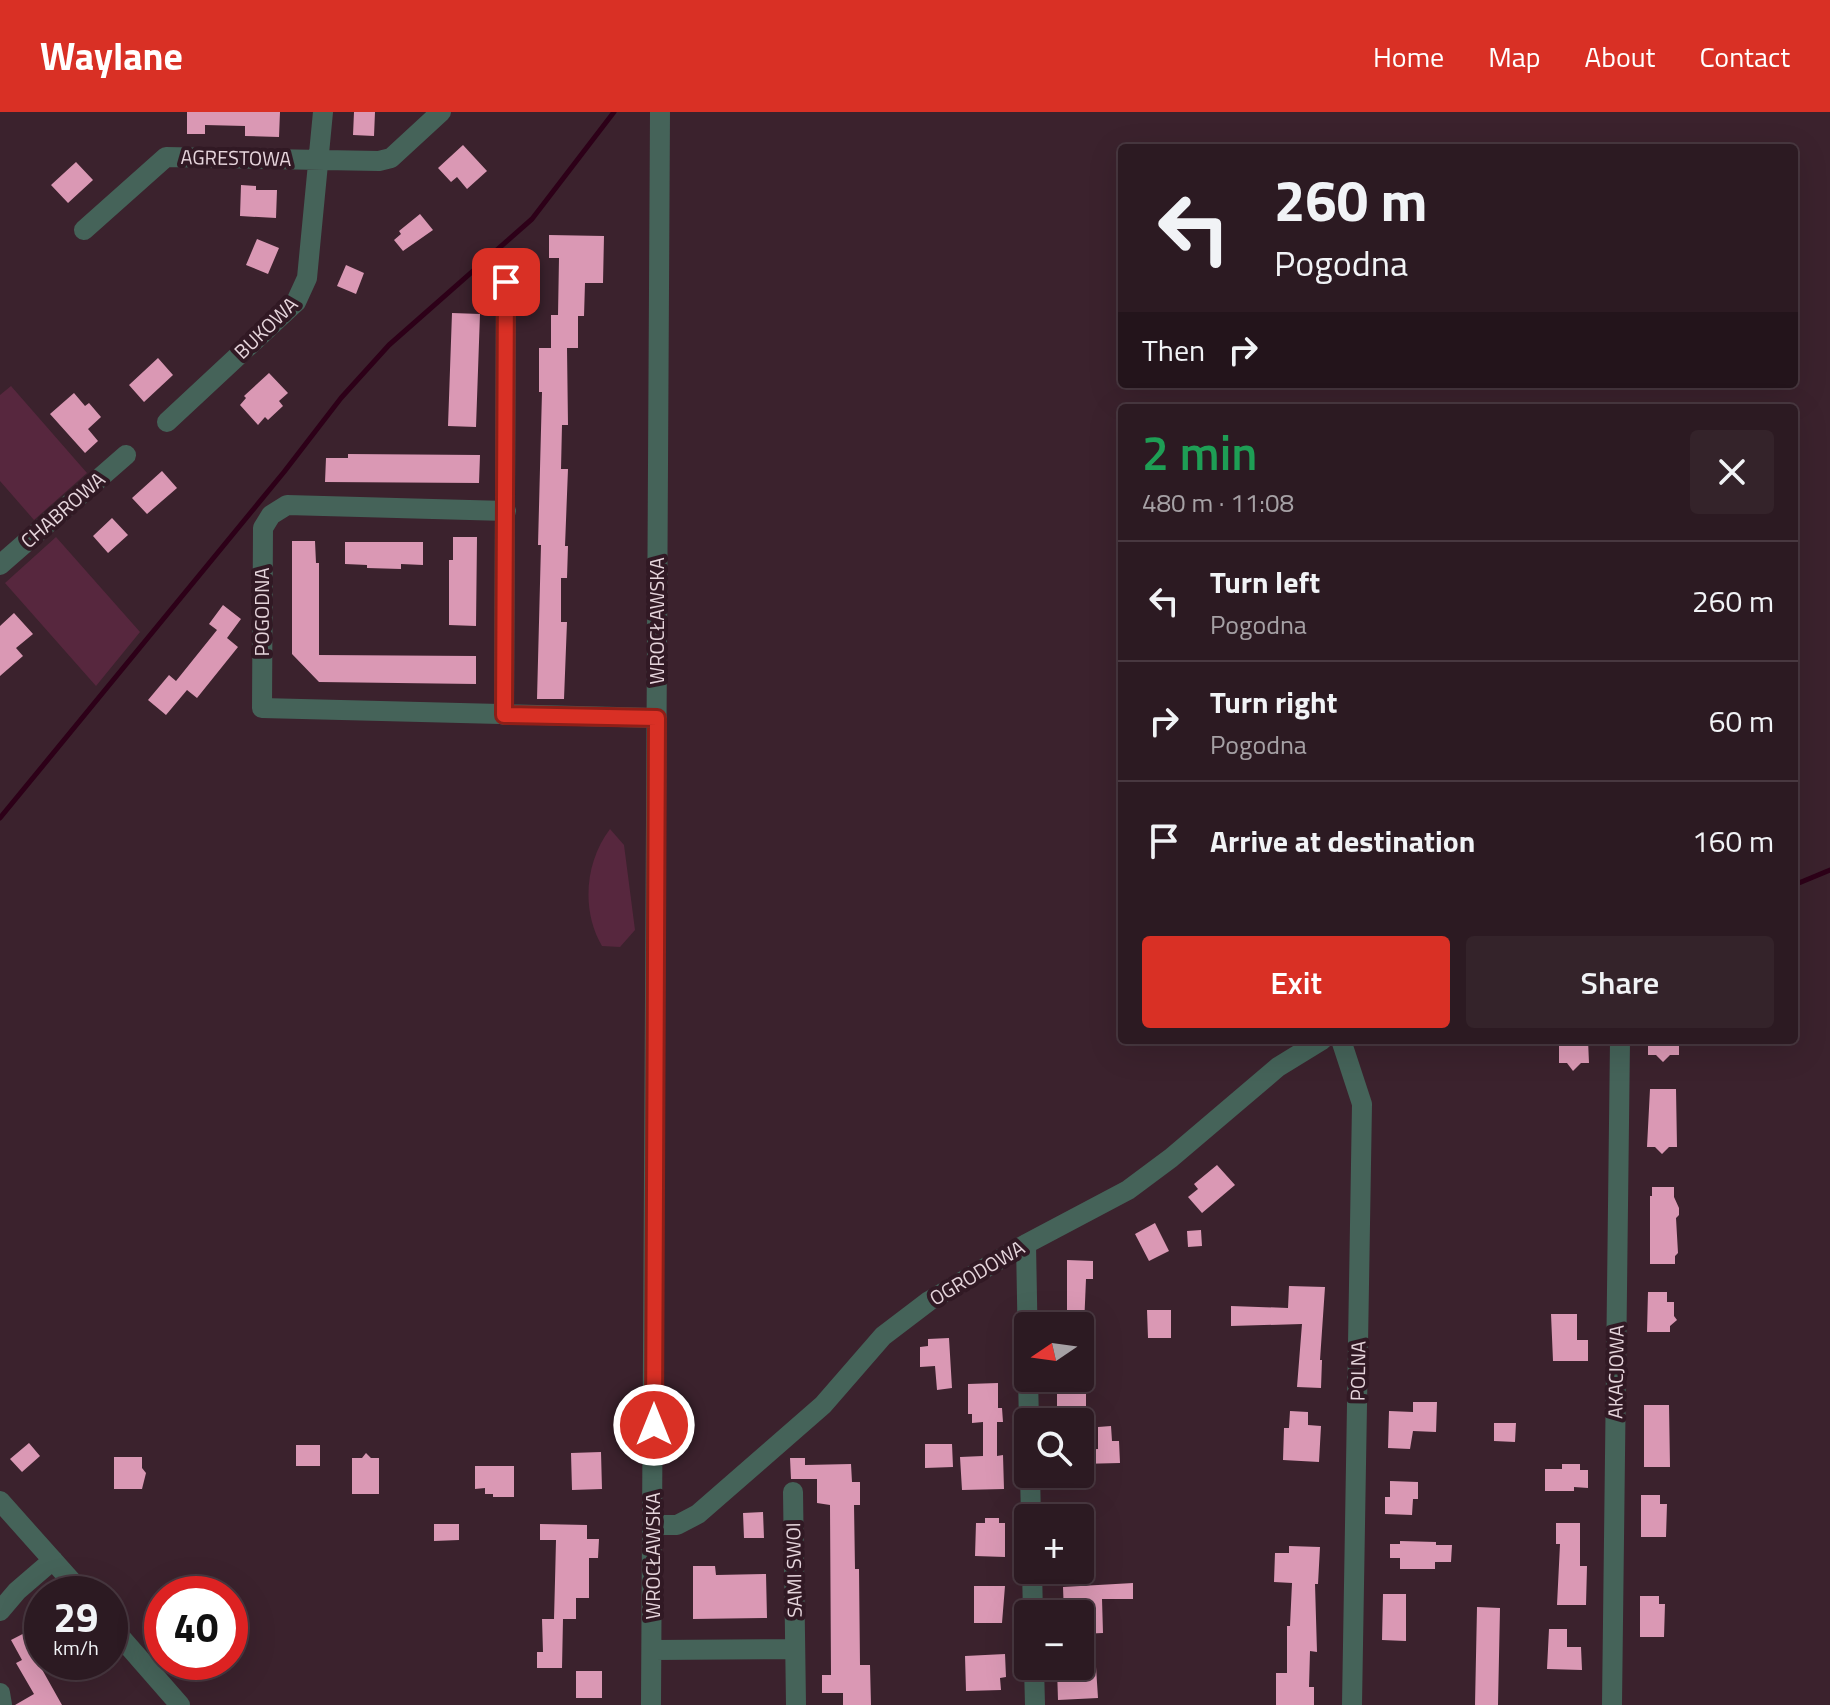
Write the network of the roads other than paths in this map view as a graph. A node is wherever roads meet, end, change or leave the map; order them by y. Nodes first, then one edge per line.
1 (323, 112) edge
2 (441, 112) edge
3 (660, 112) edge
4 (320, 160) junction
5 (84, 230) dead end
6 (506, 282) dead end
7 (167, 422) dead end
8 (126, 455) dead end
9 (506, 511) junction
10 (0, 565) edge
11 (504, 715) junction
12 (657, 718) junction
13 (1315, 1044) edge
14 (1342, 1044) edge
15 (1620, 1044) edge
16 (1026, 1244) junction
17 (1027, 1312) edge
18 (793, 1492) dead end
19 (0, 1501) edge
20 (653, 1525) junction
21 (53, 1560) junction
22 (67, 1576) edge
23 (0, 1611) edge
24 (128, 1646) edge
25 (795, 1649) junction
26 (653, 1650) junction
27 (1034, 1680) edge
28 (0, 1693) edge
29 (2, 1705) edge
30 (180, 1705) edge
31 (651, 1705) edge
32 (796, 1705) edge
33 (1035, 1705) edge
34 (1352, 1705) edge
35 (1612, 1705) edge

1 - 4 street, BUKOWA
2 - 4 street, AGRESTOWA
3 - 12 street, WROCŁAWSKA
4 - 5 street, AGRESTOWA
4 - 7 street, BUKOWA
6 - 9 street
8 - 10 street, CHABROWA
9 - 11 street
9 - 11 street, POGODNA
11 - 12 street, POGODNA
12 - 20 street, WROCŁAWSKA
13 - 16 street, OGRODOWA
14 - 34 street, POLNA
15 - 35 street, AKACJOWA
16 - 17 street
16 - 20 street, OGRODOWA
18 - 25 street, SAMI SWOI
19 - 21 street
20 - 26 street, WROCŁAWSKA
21 - 22 street
21 - 23 street
24 - 30 street
25 - 26 street
25 - 32 street, SAMI SWOI
26 - 31 street, WROCŁAWSKA
27 - 33 street
28 - 29 street

